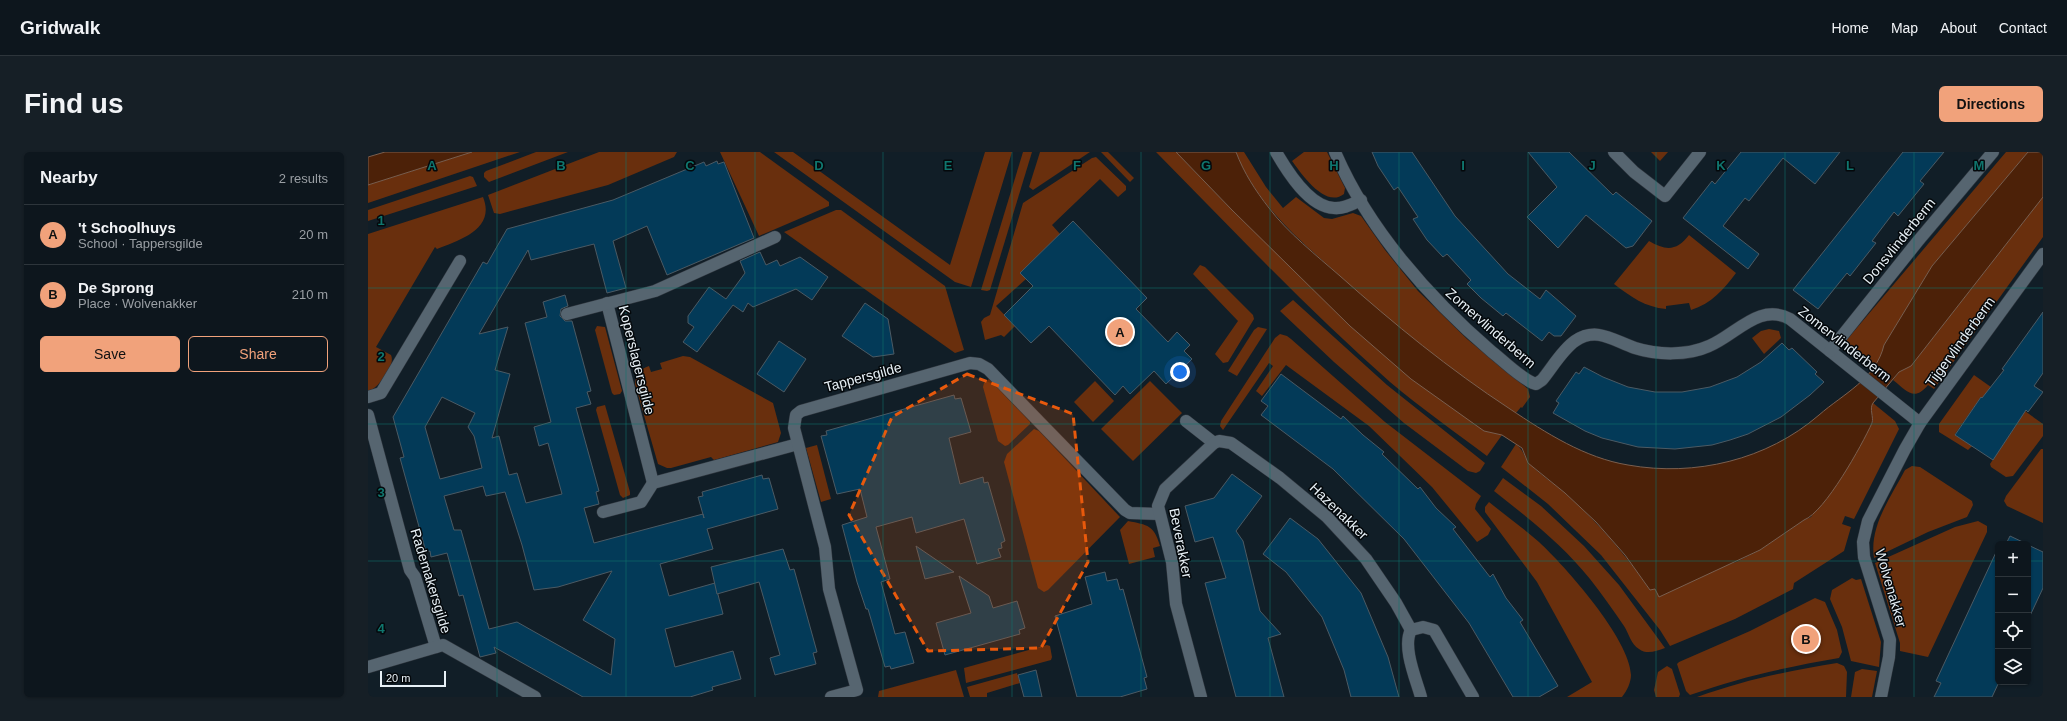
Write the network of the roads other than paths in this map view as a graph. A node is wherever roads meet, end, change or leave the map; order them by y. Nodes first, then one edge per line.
1 (1276, 152) edge
2 (1335, 152) edge
3 (1614, 152) edge
4 (1700, 152) edge
5 (1993, 152) edge
6 (1361, 200) junction
7 (775, 237) dead end
8 (2043, 254) edge
9 (460, 261) dead end
10 (607, 304) junction
11 (567, 314) dead end
12 (1830, 351) junction
13 (368, 397) edge
14 (368, 416) edge
15 (1186, 421) dead end
16 (1920, 423) junction
17 (1217, 442) junction
18 (798, 444) junction
19 (1905, 449) joint
20 (652, 483) junction
21 (603, 512) dead end
22 (1159, 514) junction
23 (1411, 630) junction
24 (436, 647) junction
25 (368, 667) edge
26 (535, 697) edge
27 (831, 697) edge
28 (1201, 697) edge
29 (1421, 697) edge
30 (1473, 697) edge
31 (1881, 697) edge

1 - 6 street
2 - 6 street, Zomervlinderberm
3 - 4 street
5 - 12 street, Donsvlinderberm
6 - 12 street, Zomervlinderberm
7 - 10 street, Koperslagersgilde
8 - 16 street, Tijgervlinderberm
9 - 13 street
10 - 11 street
10 - 20 street, Koperslagersgilde
12 - 16 street, Zomervlinderberm
14 - 24 street, Rademakersgilde
15 - 17 street
16 - 19 street, Tijgervlinderberm
17 - 22 street, Beverakker
17 - 23 street, Hazenakker
18 - 20 street
18 - 22 street, Tappersgilde
18 - 27 street, Tappersgilde
19 - 31 street, Wolvenakker
20 - 21 street
22 - 28 street, Beverakker
23 - 29 street
23 - 30 street
24 - 25 street
24 - 26 street, Rademakersgilde

